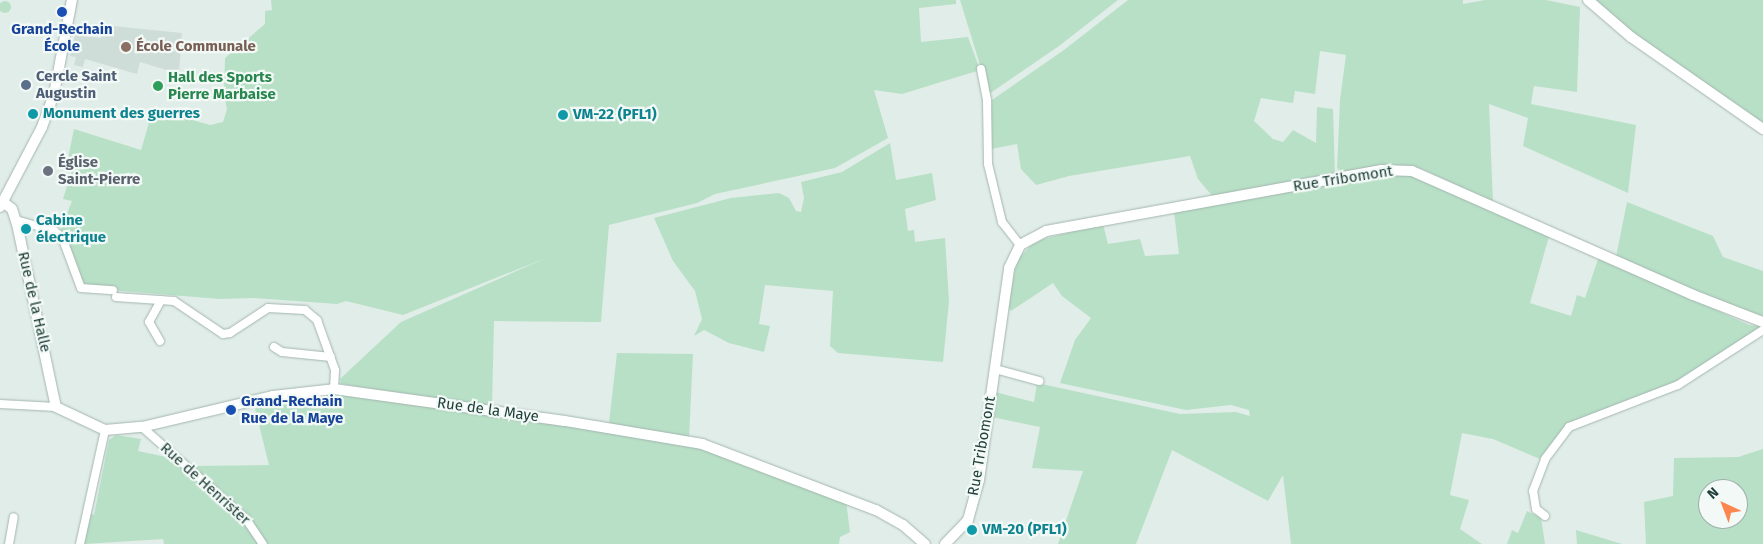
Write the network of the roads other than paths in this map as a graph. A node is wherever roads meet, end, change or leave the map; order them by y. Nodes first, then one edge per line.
1 (72, 0) edge
2 (1588, 0) edge
3 (981, 69) dead end
4 (1763, 129) edge
5 (2, 205) edge
6 (16, 220) junction
7 (1020, 245) junction
8 (161, 300) junction
9 (1763, 322) edge
10 (1763, 330) edge
11 (160, 342) dead end
12 (274, 347) dead end
13 (331, 357) junction
14 (995, 369) junction
15 (1039, 381) dead end
16 (334, 389) junction
17 (0, 404) edge
18 (56, 407) junction
19 (142, 427) junction
20 (105, 430) junction
21 (1545, 516) dead end
22 (14, 517) dead end
23 (920, 542) edge
24 (9, 544) edge
25 (80, 544) edge
26 (263, 544) edge
27 (946, 544) edge

1 - 5 street
2 - 4 street
3 - 7 street
5 - 6 street, Rue de la Halle
6 - 8 street
6 - 18 street, Rue de la Halle
7 - 9 street, Rue Tribomont
7 - 14 street, Rue Tribomont
8 - 11 street
8 - 13 street
10 - 21 street
12 - 13 street
13 - 16 street
14 - 15 street
14 - 27 street, Rue Tribomont
16 - 19 street, Rue de la Maye
16 - 23 street, Rue de la Maye
17 - 18 street
18 - 20 street
19 - 20 street, Rue de la Maye
19 - 26 street, Rue de Henrister
20 - 25 street
22 - 24 street

